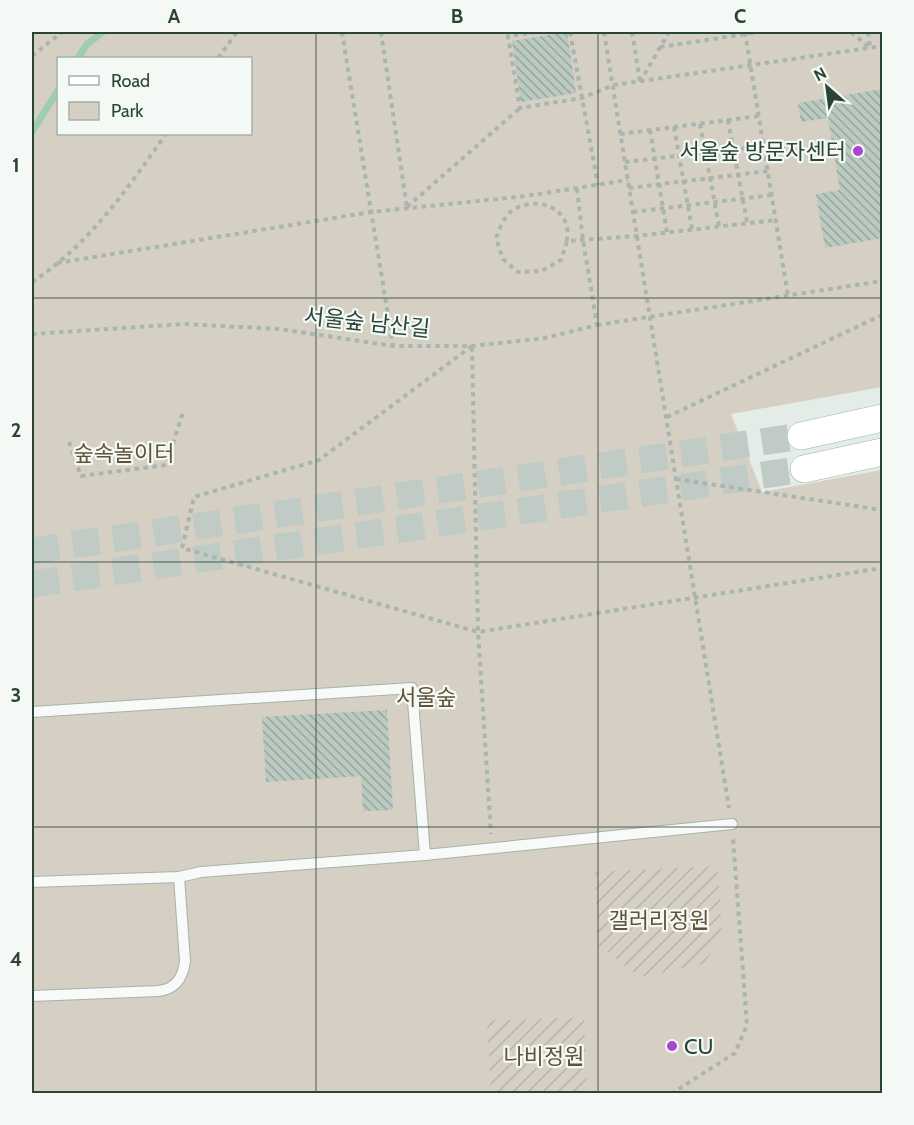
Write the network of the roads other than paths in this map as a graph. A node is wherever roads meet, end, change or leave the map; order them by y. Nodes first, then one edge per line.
1 (882, 418) edge
2 (801, 436) tunnel mouth
3 (882, 452) edge
4 (804, 469) tunnel mouth
5 (32, 712) edge
6 (732, 824) road end
7 (425, 855) junction
8 (179, 877) junction
9 (32, 882) edge
10 (32, 996) edge

1 - 2 main road
3 - 4 main road
5 - 7 lane
6 - 7 lane
7 - 8 lane
8 - 9 lane
8 - 10 lane

